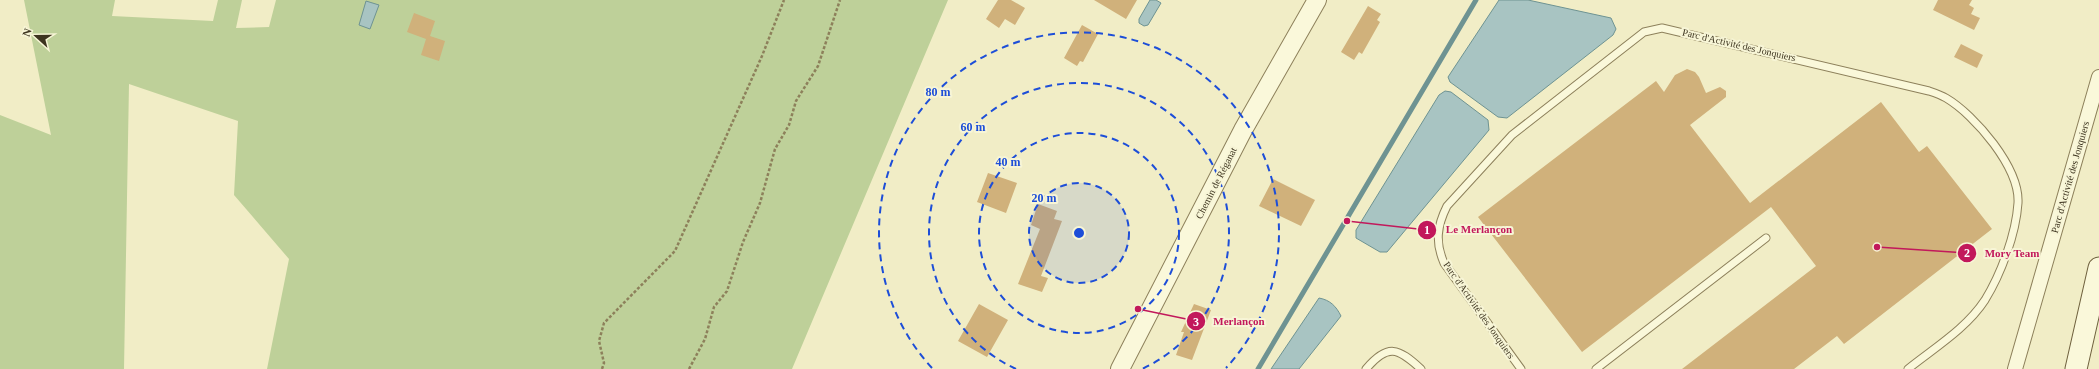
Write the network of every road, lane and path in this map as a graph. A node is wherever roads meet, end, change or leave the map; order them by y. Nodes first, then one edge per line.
1 (784, 0) edge
2 (840, 0) edge
3 (1317, 0) edge
4 (2099, 77) edge
5 (1766, 238) dead end
6 (2099, 268) edge
7 (602, 369) edge
8 (689, 369) edge
9 (1120, 369) edge
10 (1366, 369) edge
11 (1421, 369) edge
12 (1521, 369) edge
13 (1596, 369) edge
14 (1908, 369) edge
15 (2015, 369) edge
16 (2076, 369) edge

1 - 7 path
2 - 8 path
3 - 9 street, Chemin de Réganat
4 - 15 street, Parc d'Activité des Jonquiers
5 - 13 lane
6 - 16 main road
10 - 11 lane
12 - 14 lane, Parc d'Activité des Jonquiers

